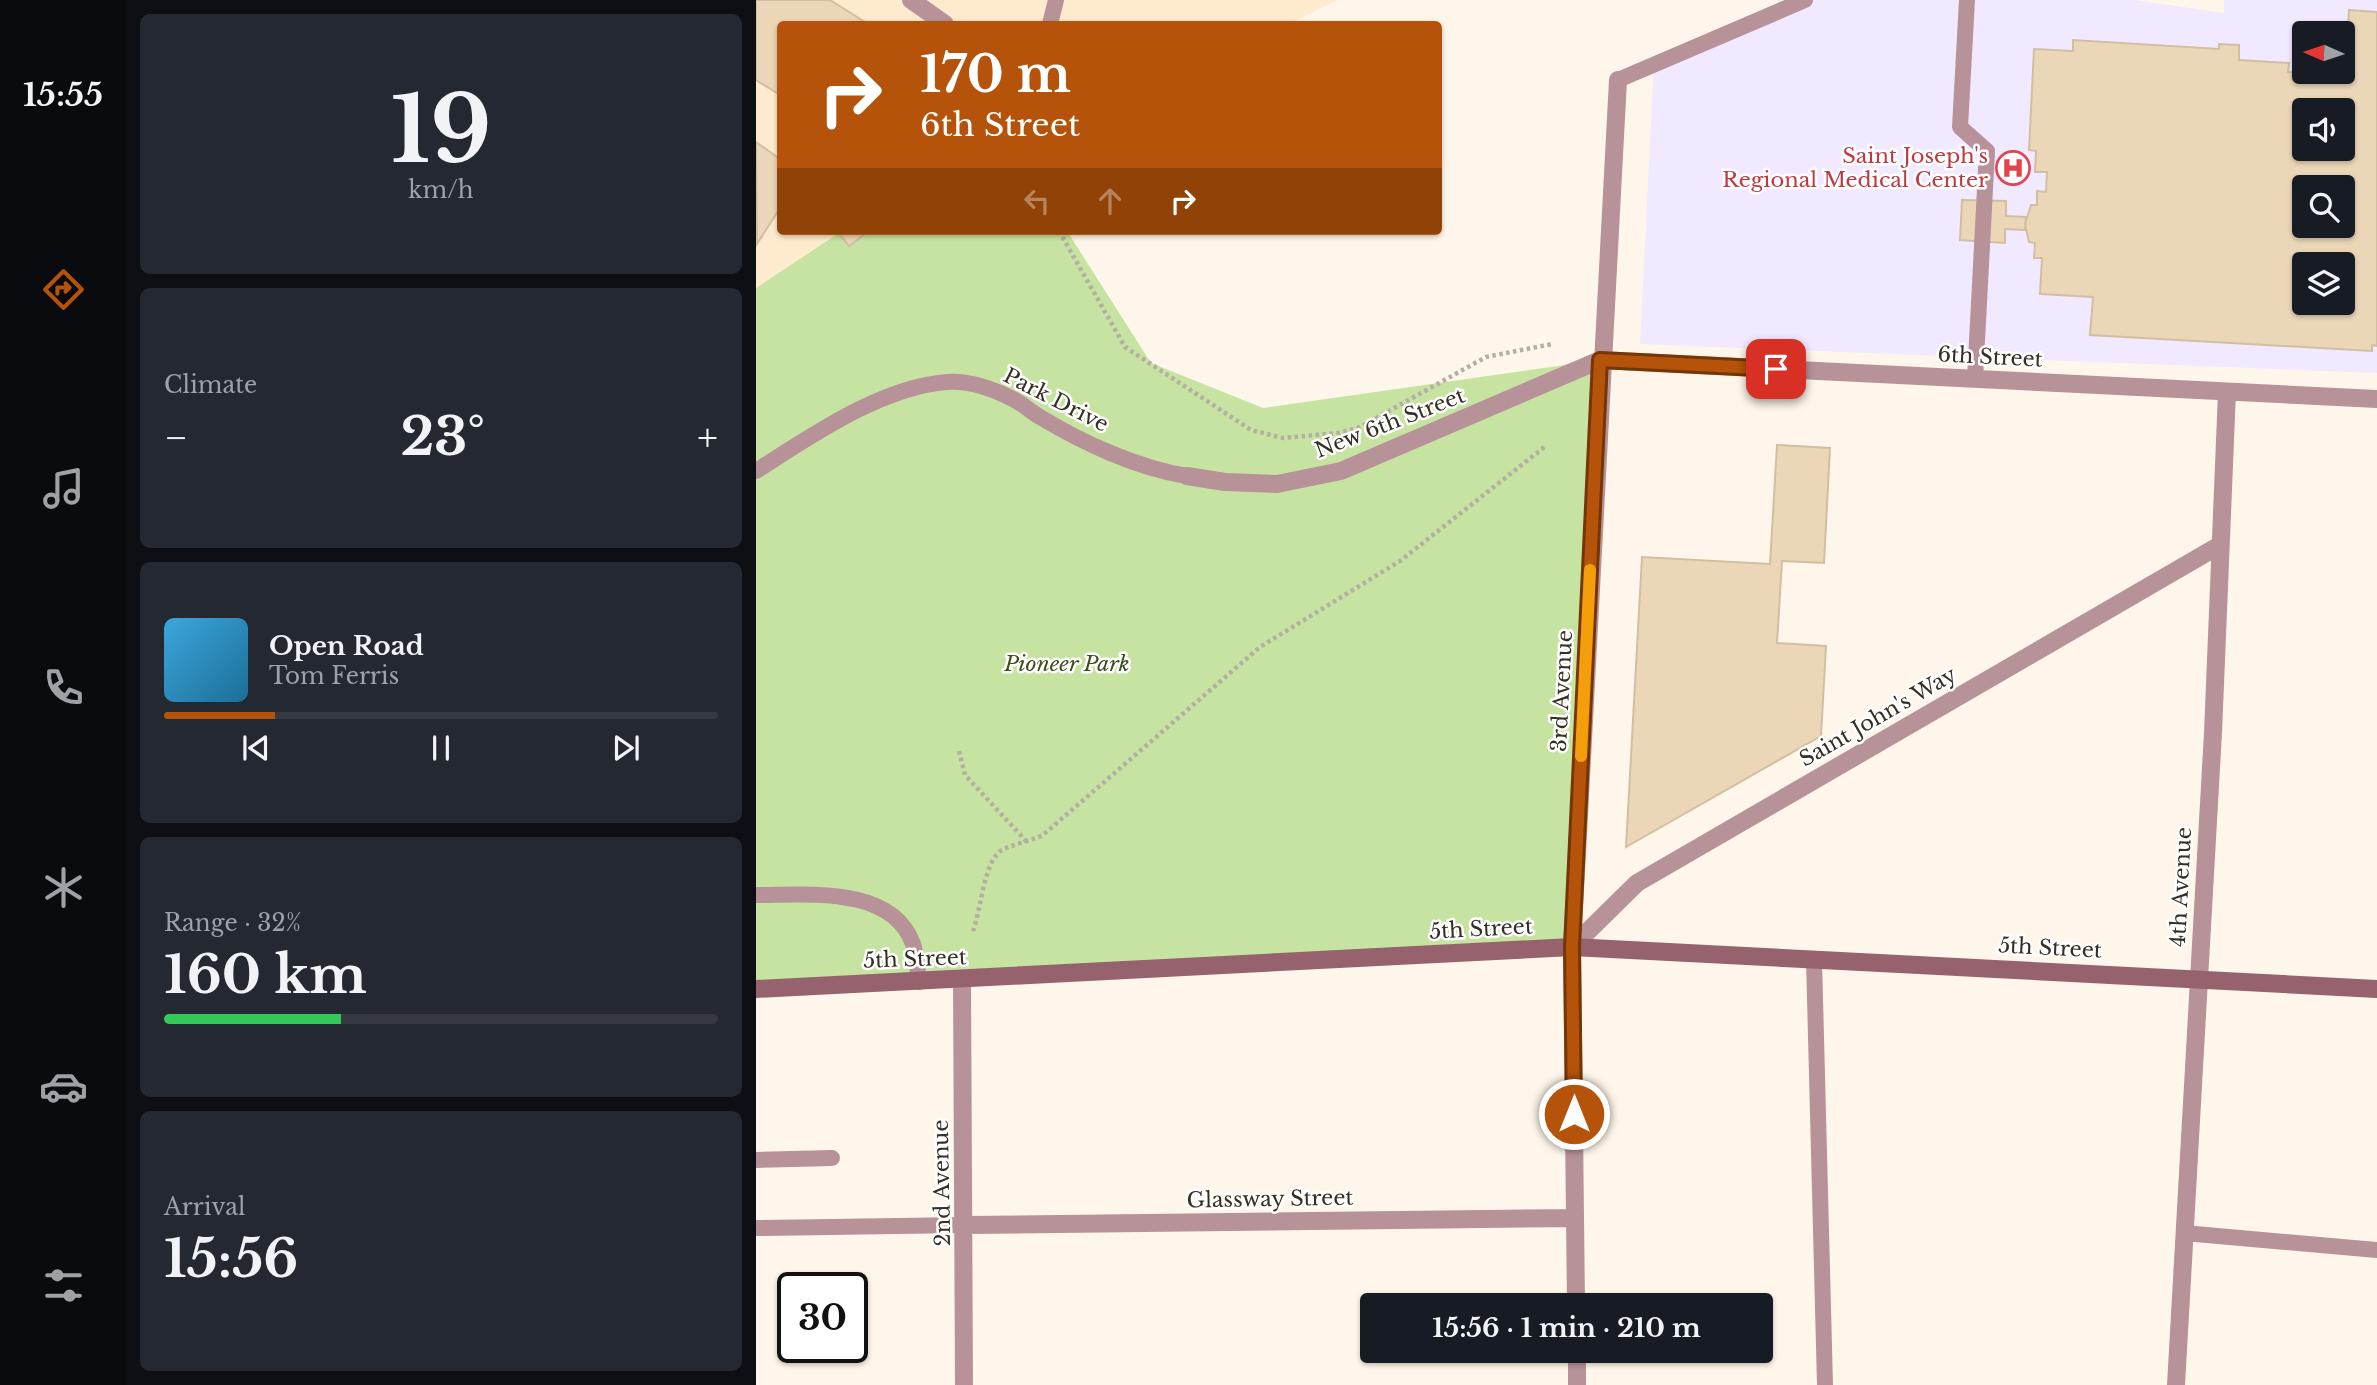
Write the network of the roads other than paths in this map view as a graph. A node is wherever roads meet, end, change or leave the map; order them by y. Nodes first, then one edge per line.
1 (911, 0) edge
2 (1056, 0) edge
3 (1805, 0) edge
4 (1967, 0) edge
5 (941, 21) edge
6 (1051, 21) edge
7 (1618, 80) joint
8 (1600, 360) junction
9 (1975, 379) junction
10 (2227, 392) junction
11 (2377, 399) edge
12 (756, 471) edge
13 (1187, 476) joint
14 (2220, 545) junction
15 (756, 895) edge
16 (1572, 947) junction
17 (1814, 959) junction
18 (2198, 979) junction
19 (962, 980) junction
20 (919, 982) junction
21 (756, 989) edge
22 (2377, 989) edge
23 (832, 1158) dead end
24 (756, 1160) edge
25 (1575, 1218) junction
26 (965, 1225) junction
27 (756, 1228) edge
28 (2184, 1233) junction
29 (2377, 1250) edge
30 (1576, 1293) edge
31 (1577, 1363) edge
32 (964, 1385) edge
33 (1577, 1385) edge
34 (1825, 1385) edge
35 (2176, 1385) edge

1 - 5 street
2 - 6 lane
3 - 7 lane
4 - 9 lane
7 - 8 street, 3rd Avenue
8 - 9 street, 6th Street
8 - 13 street, New 6th Street
8 - 16 street, 3rd Avenue
9 - 10 street, 6th Street
10 - 11 street, 6th Street
10 - 14 street, 4th Avenue
12 - 13 lane, Park Drive
14 - 16 street, Saint John's Way
14 - 18 street, 4th Avenue
15 - 20 lane
16 - 17 street, 5th Street
16 - 19 street, 5th Street
16 - 25 street, 3rd Avenue
17 - 18 street, 5th Street
17 - 34 lane
18 - 22 street, 5th Street
18 - 28 street, 4th Avenue
19 - 20 street, 5th Street
19 - 26 street, 2nd Avenue
20 - 21 street, 5th Street
23 - 24 lane
25 - 26 street, Glassway Street
25 - 30 street, 3rd Avenue
26 - 27 lane
26 - 32 street, 2nd Avenue
28 - 29 lane
28 - 35 street, 4th Avenue
31 - 33 street

